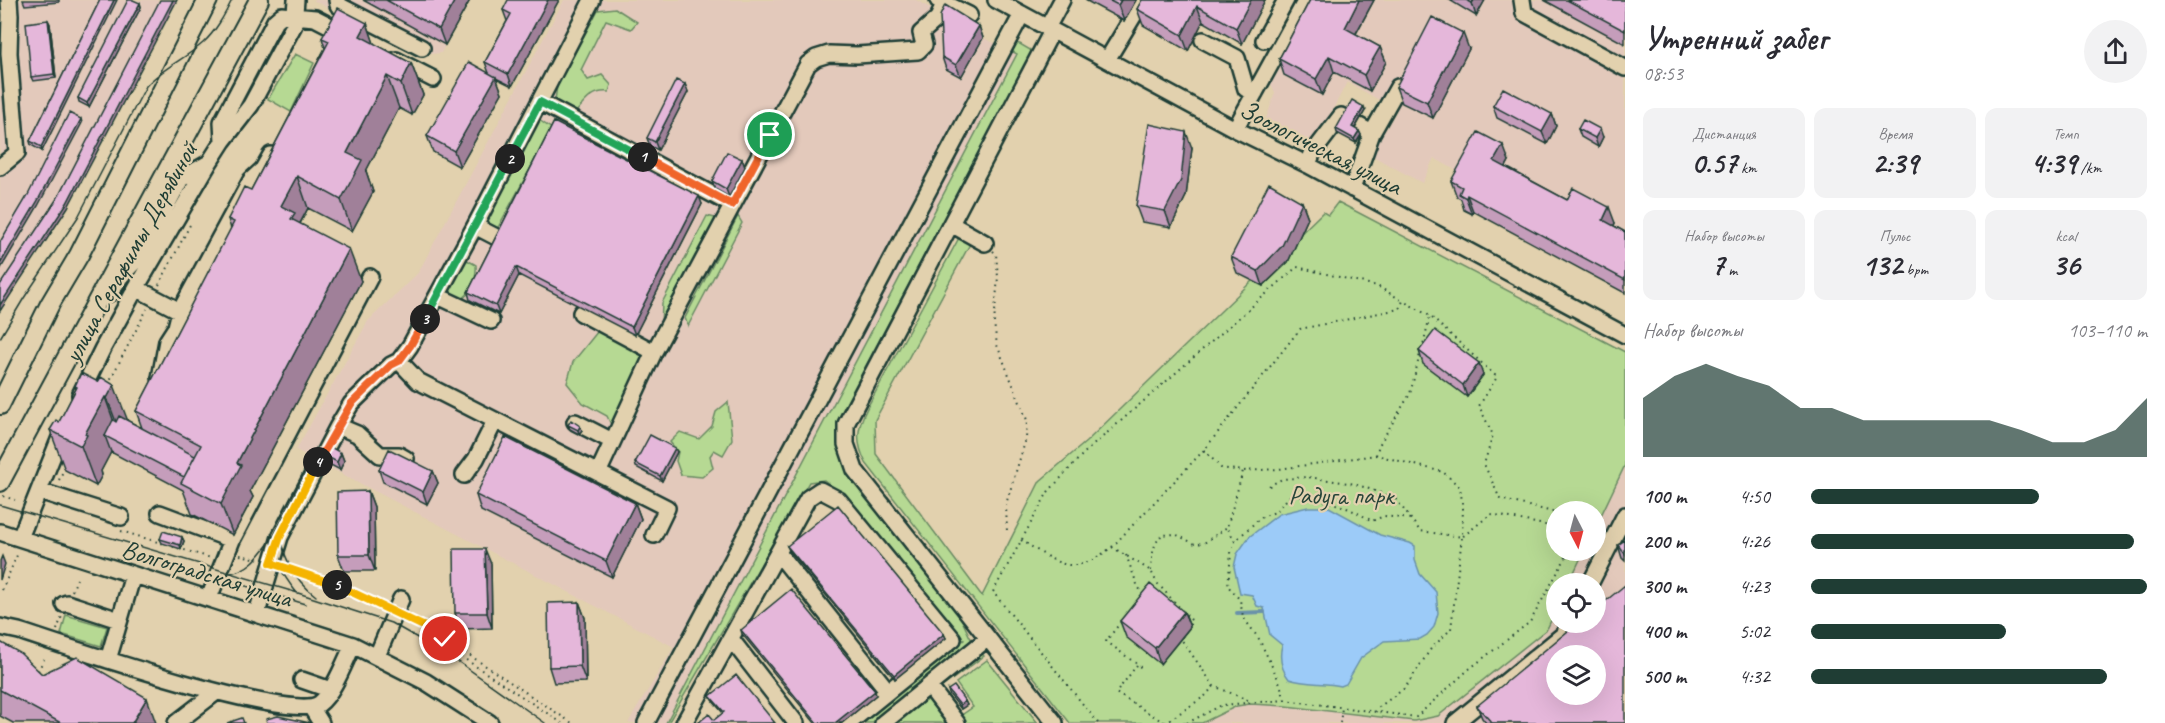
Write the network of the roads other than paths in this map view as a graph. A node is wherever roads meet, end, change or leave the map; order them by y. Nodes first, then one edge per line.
1 (9, 0) edge
2 (208, 0) edge
3 (259, 0) edge
4 (296, 0) edge
5 (337, 0) edge
6 (592, 0) edge
7 (996, 0) edge
8 (1062, 0) edge
9 (1143, 0) edge
10 (1286, 0) edge
11 (1305, 0) edge
12 (1522, 0) edge
13 (942, 2) edge
14 (1022, 14) junction
15 (969, 15) dead end
16 (294, 16) junction
17 (1049, 29) junction
18 (1203, 40) dead end
19 (1264, 40) dead end
20 (362, 43) edge
21 (422, 48) dead end
22 (383, 53) edge
23 (1107, 60) junction
24 (1625, 68) edge
25 (434, 79) dead end
26 (1398, 87) edge
27 (1255, 93) junction
28 (540, 102) junction
29 (7, 112) edge
30 (1235, 129) junction
31 (1372, 133) junction
32 (279, 139) edge
33 (209, 163) junction
34 (1308, 165) junction
35 (0, 167) edge
36 (1352, 189) junction
37 (732, 205) junction
38 (951, 224) junction
39 (475, 226) junction
40 (500, 239) edge
41 (985, 243) road end
42 (79, 255) junction
43 (370, 277) dead end
44 (136, 288) junction
45 (438, 296) junction
46 (180, 311) junction
47 (581, 313) dead end
48 (89, 318) junction
49 (491, 321) dead end
50 (1625, 334) edge
51 (654, 352) junction
52 (399, 361) junction
53 (0, 377) edge
54 (157, 393) edge
55 (0, 405) edge
56 (495, 421) junction
57 (575, 422) edge
58 (338, 426) junction
59 (612, 441) junction
60 (484, 444) junction
61 (501, 452) edge
62 (415, 464) edge
63 (598, 473) junction
64 (464, 475) dead end
65 (0, 482) edge
66 (45, 493) junction
67 (160, 513) dead end
68 (1625, 515) edge
69 (118, 523) road end
70 (0, 532) edge
71 (654, 535) dead end
72 (20, 538) junction
73 (232, 540) junction
74 (778, 553) junction
75 (1596, 573) edge
76 (133, 575) junction
77 (209, 598) junction
78 (64, 603) dead end
79 (398, 606) road end
80 (257, 613) junction
81 (119, 620) junction
82 (0, 627) edge
83 (1564, 633) edge
84 (987, 638) junction
85 (731, 639) junction
86 (353, 645) junction
87 (377, 656) junction
88 (108, 660) junction
89 (302, 680) dead end
90 (928, 686) junction
91 (331, 690) junction
92 (888, 692) junction
93 (214, 693) junction
94 (311, 707) junction
95 (175, 717) edge
96 (321, 723) edge
97 (490, 723) edge
98 (645, 723) edge
99 (684, 723) edge
100 (796, 723) edge
101 (849, 723) edge
102 (883, 723) edge
103 (957, 723) edge
104 (1055, 723) edge
105 (1455, 723) edge

1 - 29 street
2 - 42 main road, улица Серафимы Дерябиной
3 - 48 main road, улица Серафимы Дерябиной
4 - 16 street, улица Серафимы Дерябиной
5 - 21 street
6 - 28 street
7 - 14 street, Зоологическая улица
8 - 17 street
9 - 23 street
10 - 19 street
11 - 27 street
12 - 24 street
13 - 15 street
13 - 37 street
14 - 17 street, Зоологическая улица
14 - 98 street
16 - 20 street
16 - 33 street, улица Серафимы Дерябиной
17 - 23 street, Зоологическая улица
17 - 38 street
18 - 27 street
22 - 25 street
23 - 30 street, Зоологическая улица
26 - 31 street
27 - 30 street
28 - 37 street
28 - 39 street
29 - 35 street
30 - 34 street, Зоологическая улица
31 - 34 street
31 - 36 street
32 - 46 street
33 - 44 street, улица Серафимы Дерябиной
33 - 48 street
34 - 36 street, Зоологическая улица
36 - 50 street, Зоологическая улица
37 - 51 street
38 - 41 street
38 - 84 street
39 - 40 street
39 - 45 street
42 - 53 main road
42 - 55 main road, улица Серафимы Дерябиной
43 - 73 street
44 - 46 street
44 - 66 street, улица Серафимы Дерябиной
45 - 49 street
45 - 52 street
46 - 54 street
47 - 51 street
48 - 65 main road, улица Серафимы Дерябиной
51 - 59 street
52 - 56 street
52 - 58 street
56 - 60 street
56 - 63 street
57 - 59 street
58 - 62 street
58 - 80 street
59 - 63 street
60 - 61 street
60 - 64 street
63 - 71 street
66 - 69 street
66 - 72 street, улица Серафимы Дерябиной
67 - 73 street
68 - 75 street
70 - 72 street, Волгоградская улица
72 - 76 street, Волгоградская улица
73 - 77 street
74 - 85 street
74 - 92 street
74 - 92 street
76 - 77 street, Волгоградская улица
76 - 81 street
77 - 80 street, Волгоградская улица
78 - 81 street
79 - 87 street
80 - 86 street, Волгоградская улица
81 - 88 street
82 - 88 street
83 - 105 street
84 - 90 street
84 - 104 street
85 - 99 street
85 - 100 street
86 - 87 street, Волгоградская улица
86 - 91 street
87 - 97 street, Волгоградская улица
88 - 93 street
89 - 91 street
90 - 102 street
90 - 103 street
91 - 94 street
92 - 101 street
93 - 94 street
93 - 95 street
94 - 96 street

